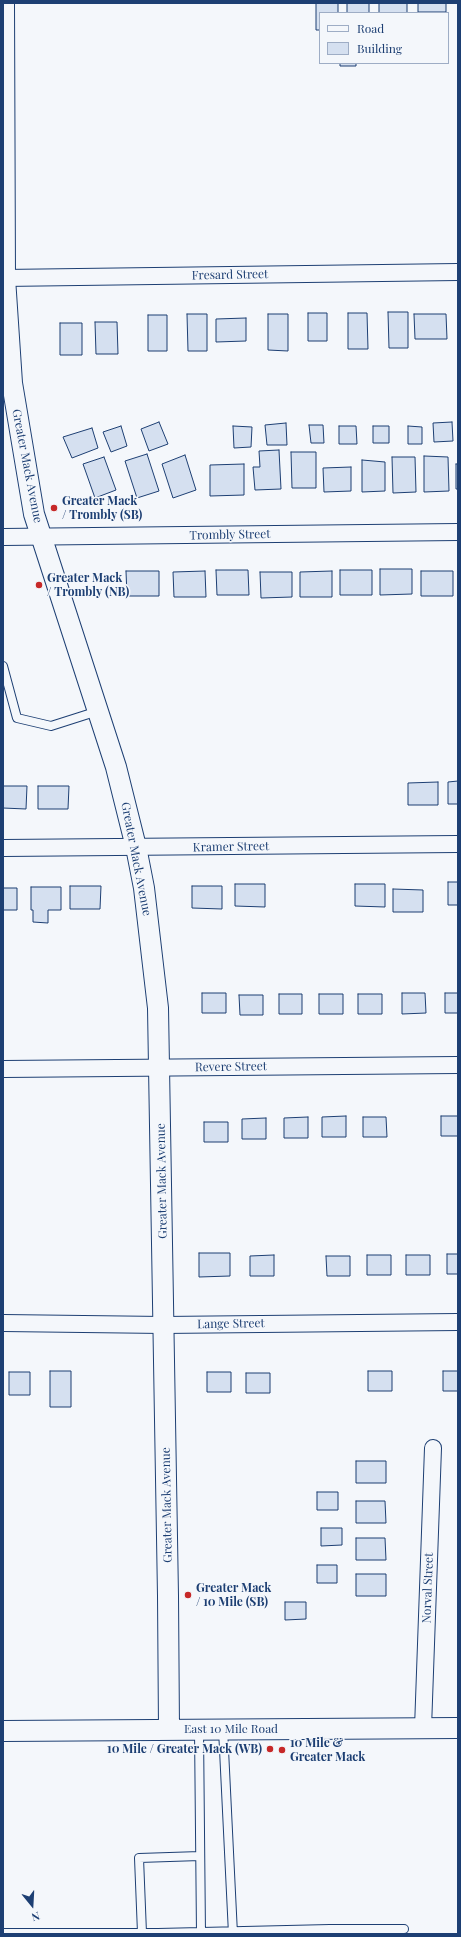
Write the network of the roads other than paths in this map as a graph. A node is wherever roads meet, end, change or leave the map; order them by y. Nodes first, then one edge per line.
1 (4, 3) edge
2 (4, 82) edge
3 (458, 272) edge
4 (4, 278) edge
5 (458, 532) edge
6 (42, 536) junction
7 (3, 537) edge
8 (3, 666) edge
9 (98, 711) junction
10 (458, 844) edge
11 (136, 847) junction
12 (3, 848) edge
13 (458, 1065) edge
14 (161, 1068) junction
15 (3, 1069) edge
16 (458, 1322) edge
17 (3, 1323) edge
18 (163, 1325) junction
19 (433, 1448) dead end
20 (423, 1728) junction
21 (458, 1728) edge
22 (223, 1729) junction
23 (168, 1730) junction
24 (199, 1730) junction
25 (3, 1731) edge
26 (200, 1856) junction
27 (404, 1929) dead end
28 (330, 1932) edge
29 (3, 1933) edge
30 (142, 1933) edge
31 (201, 1933) edge
32 (233, 1933) edge
33 (158, 1934) edge

1 - 2 street, Greater Mack Avenue
2 - 4 street, Greater Mack Avenue
3 - 4 street, Fresard Street
4 - 6 street, Greater Mack Avenue
5 - 6 street, Trombly Street
6 - 7 street, Trombly Street
6 - 9 street, Greater Mack Avenue
8 - 9 lane
9 - 11 street, Greater Mack Avenue
10 - 11 street, Kramer Street
11 - 12 street, Kramer Street
11 - 14 street, Greater Mack Avenue
13 - 14 street, Revere Street
14 - 15 street, Revere Street
14 - 18 street, Greater Mack Avenue
16 - 18 street, Lange Street
17 - 18 street, Lange Street
18 - 23 street, Greater Mack Avenue
19 - 20 street, Norval Street
20 - 21 street, East 10 Mile Road
20 - 22 street, East 10 Mile Road
22 - 24 street, East 10 Mile Road
22 - 32 lane
23 - 24 street, East 10 Mile Road
23 - 25 street, East 10 Mile Road
24 - 26 lane
26 - 30 lane
26 - 31 lane
27 - 28 lane
28 - 32 lane
29 - 30 lane
30 - 33 lane
31 - 32 lane
31 - 33 lane

